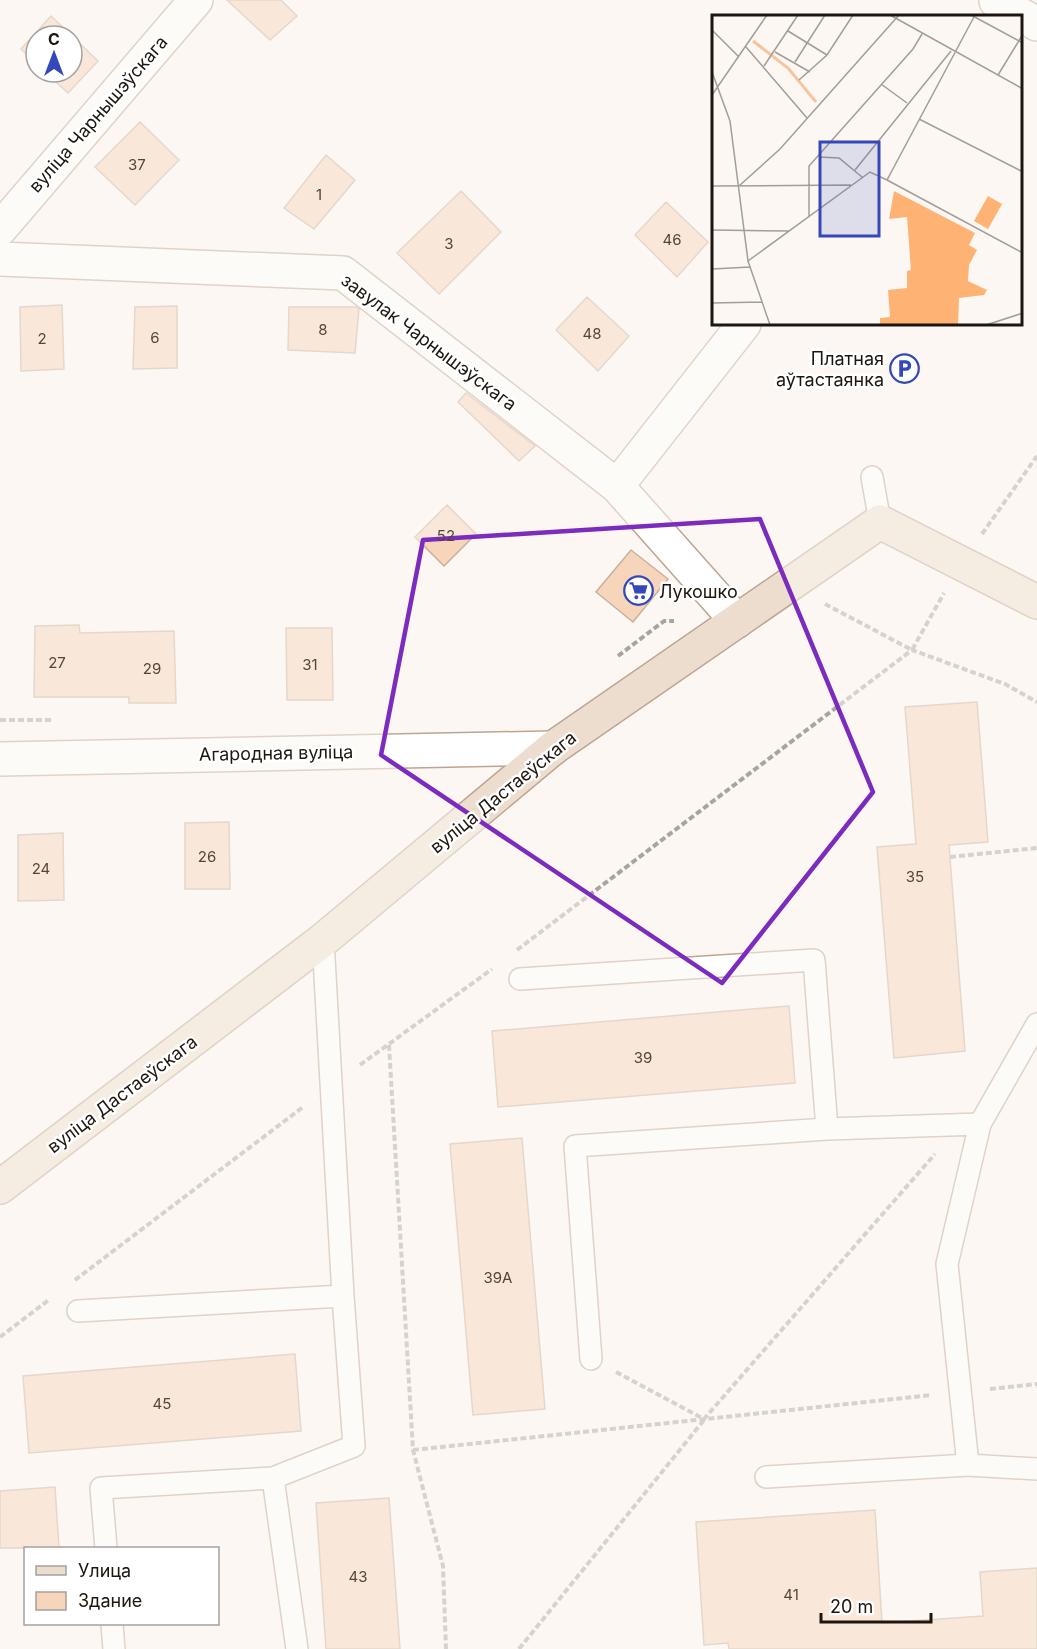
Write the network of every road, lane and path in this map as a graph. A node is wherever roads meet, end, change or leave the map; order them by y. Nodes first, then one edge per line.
1 (196, 0) edge
2 (996, 0) edge
3 (984, 15) edge
4 (1022, 15) edge
5 (1022, 15) edge
6 (1037, 24) edge
7 (0, 229) edge
8 (0, 259) edge
9 (742, 326) edge
10 (872, 477) dead end
11 (617, 486) junction
12 (880, 522) junction
13 (789, 585) junction
14 (1037, 602) edge
15 (730, 614) junction
16 (912, 650) dead end
17 (610, 663) dead end
18 (59, 719) dead end
19 (0, 720) edge
20 (553, 748) junction
21 (0, 759) edge
22 (1037, 848) edge
23 (950, 857) dead end
24 (323, 940) junction
25 (520, 980) dead end
26 (1037, 1024) edge
27 (389, 1044) dead end
28 (827, 1129) junction
29 (978, 1133) junction
30 (0, 1187) edge
31 (343, 1296) junction
32 (78, 1311) dead end
33 (591, 1359) joint
34 (1037, 1384) edge
35 (960, 1392) junction
36 (704, 1419) junction
37 (412, 1450) junction
38 (968, 1465) junction
39 (1037, 1469) edge
40 (766, 1477) dead end
41 (273, 1478) junction
42 (106, 1547) edge
43 (112, 1625) edge
44 (114, 1649) edge
45 (297, 1649) edge
46 (446, 1649) edge
47 (519, 1649) edge

1 - 7 street, вуліца Чарнышэўскага
2 - 3 street
2 - 4 street
5 - 6 street
8 - 11 street, завулак Чарнышэўскага
9 - 11 street
10 - 12 lane
11 - 15 street, завулак Чарнышэўскага
12 - 13 street, вуліца Дастаеўскага
12 - 14 street
13 - 15 street, вуліца Дастаеўскага
13 - 16 path
15 - 17 path
15 - 20 street, вуліца Дастаеўскага
18 - 19 path
20 - 21 street, Агародная вуліца
20 - 24 street, вуліца Дастаеўскага
22 - 23 path
24 - 30 street, вуліца Дастаеўскага
24 - 31 lane
25 - 28 lane
26 - 29 lane
27 - 37 path
28 - 29 lane
28 - 33 lane
29 - 35 lane
29 - 36 path
31 - 32 lane
31 - 41 lane
33 - 36 path
34 - 35 path
35 - 36 path
35 - 38 lane
36 - 37 path
36 - 47 path
37 - 46 path
38 - 39 lane
38 - 40 lane
41 - 42 lane
41 - 45 lane
43 - 44 lane

